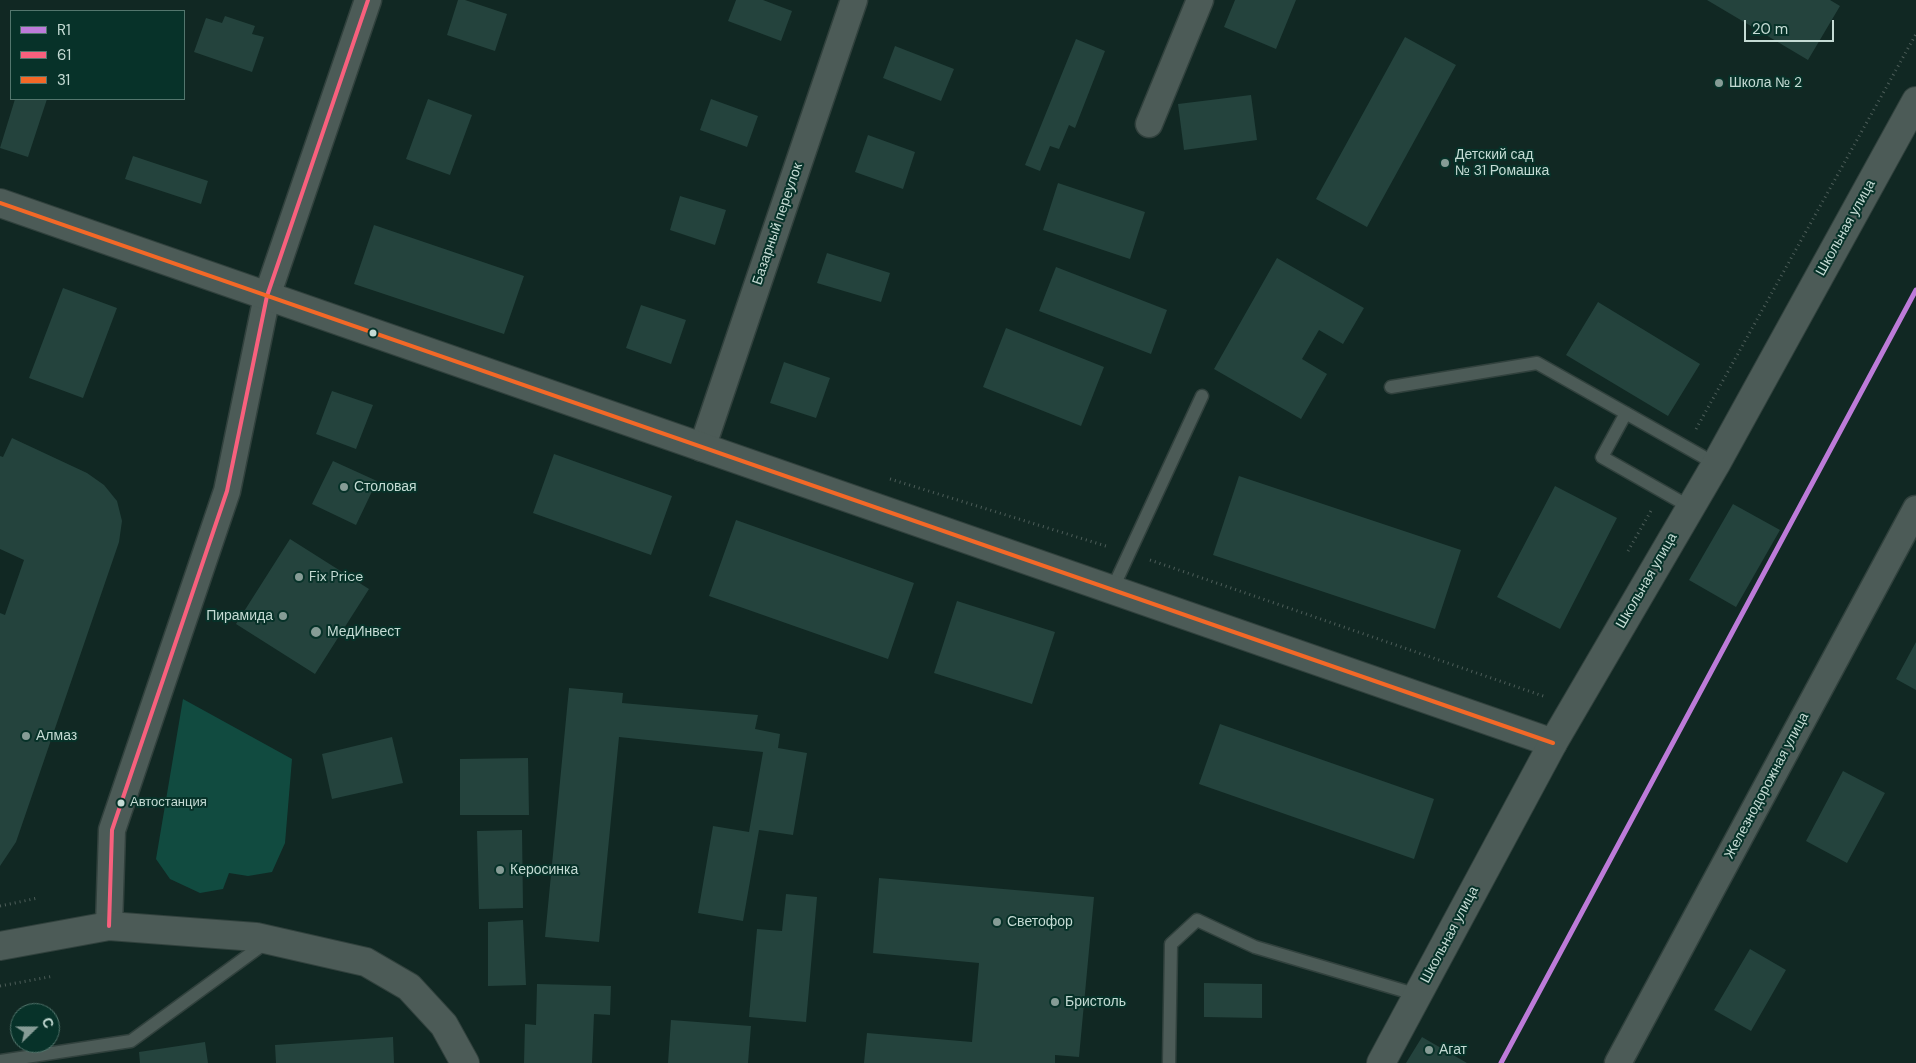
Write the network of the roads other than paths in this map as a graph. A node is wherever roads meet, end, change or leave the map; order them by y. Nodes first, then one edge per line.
1 (368, 0) edge
2 (854, 0) edge
3 (1200, 0) edge
4 (1916, 101) edge
5 (1149, 124) dead end
6 (0, 203) edge
7 (266, 296) junction
8 (1391, 387) dead end
9 (1202, 396) dead end
10 (1626, 414) junction
11 (702, 448) junction
12 (1716, 464) junction
13 (1690, 507) junction
14 (1916, 509) edge
15 (1112, 590) junction
16 (1554, 743) junction
17 (109, 926) junction
18 (269, 940) junction
19 (0, 946) edge
20 (1418, 995) junction
21 (0, 1061) edge
22 (465, 1063) edge
23 (1169, 1063) edge
24 (1381, 1063) edge
25 (1618, 1063) edge

1 - 7 street
2 - 11 street, Базарный переулок
3 - 5 street
4 - 12 street, Школьная улица
6 - 7 street
7 - 11 street
7 - 17 street
8 - 10 lane
9 - 15 lane
10 - 12 lane
10 - 13 lane
11 - 15 street
12 - 13 street, Школьная улица
13 - 16 street, Школьная улица
14 - 25 street, Железнодорожная улица
15 - 16 street
16 - 20 street, Школьная улица
17 - 18 street
17 - 19 street
18 - 21 lane
18 - 22 street
20 - 23 lane
20 - 24 street, Школьная улица

